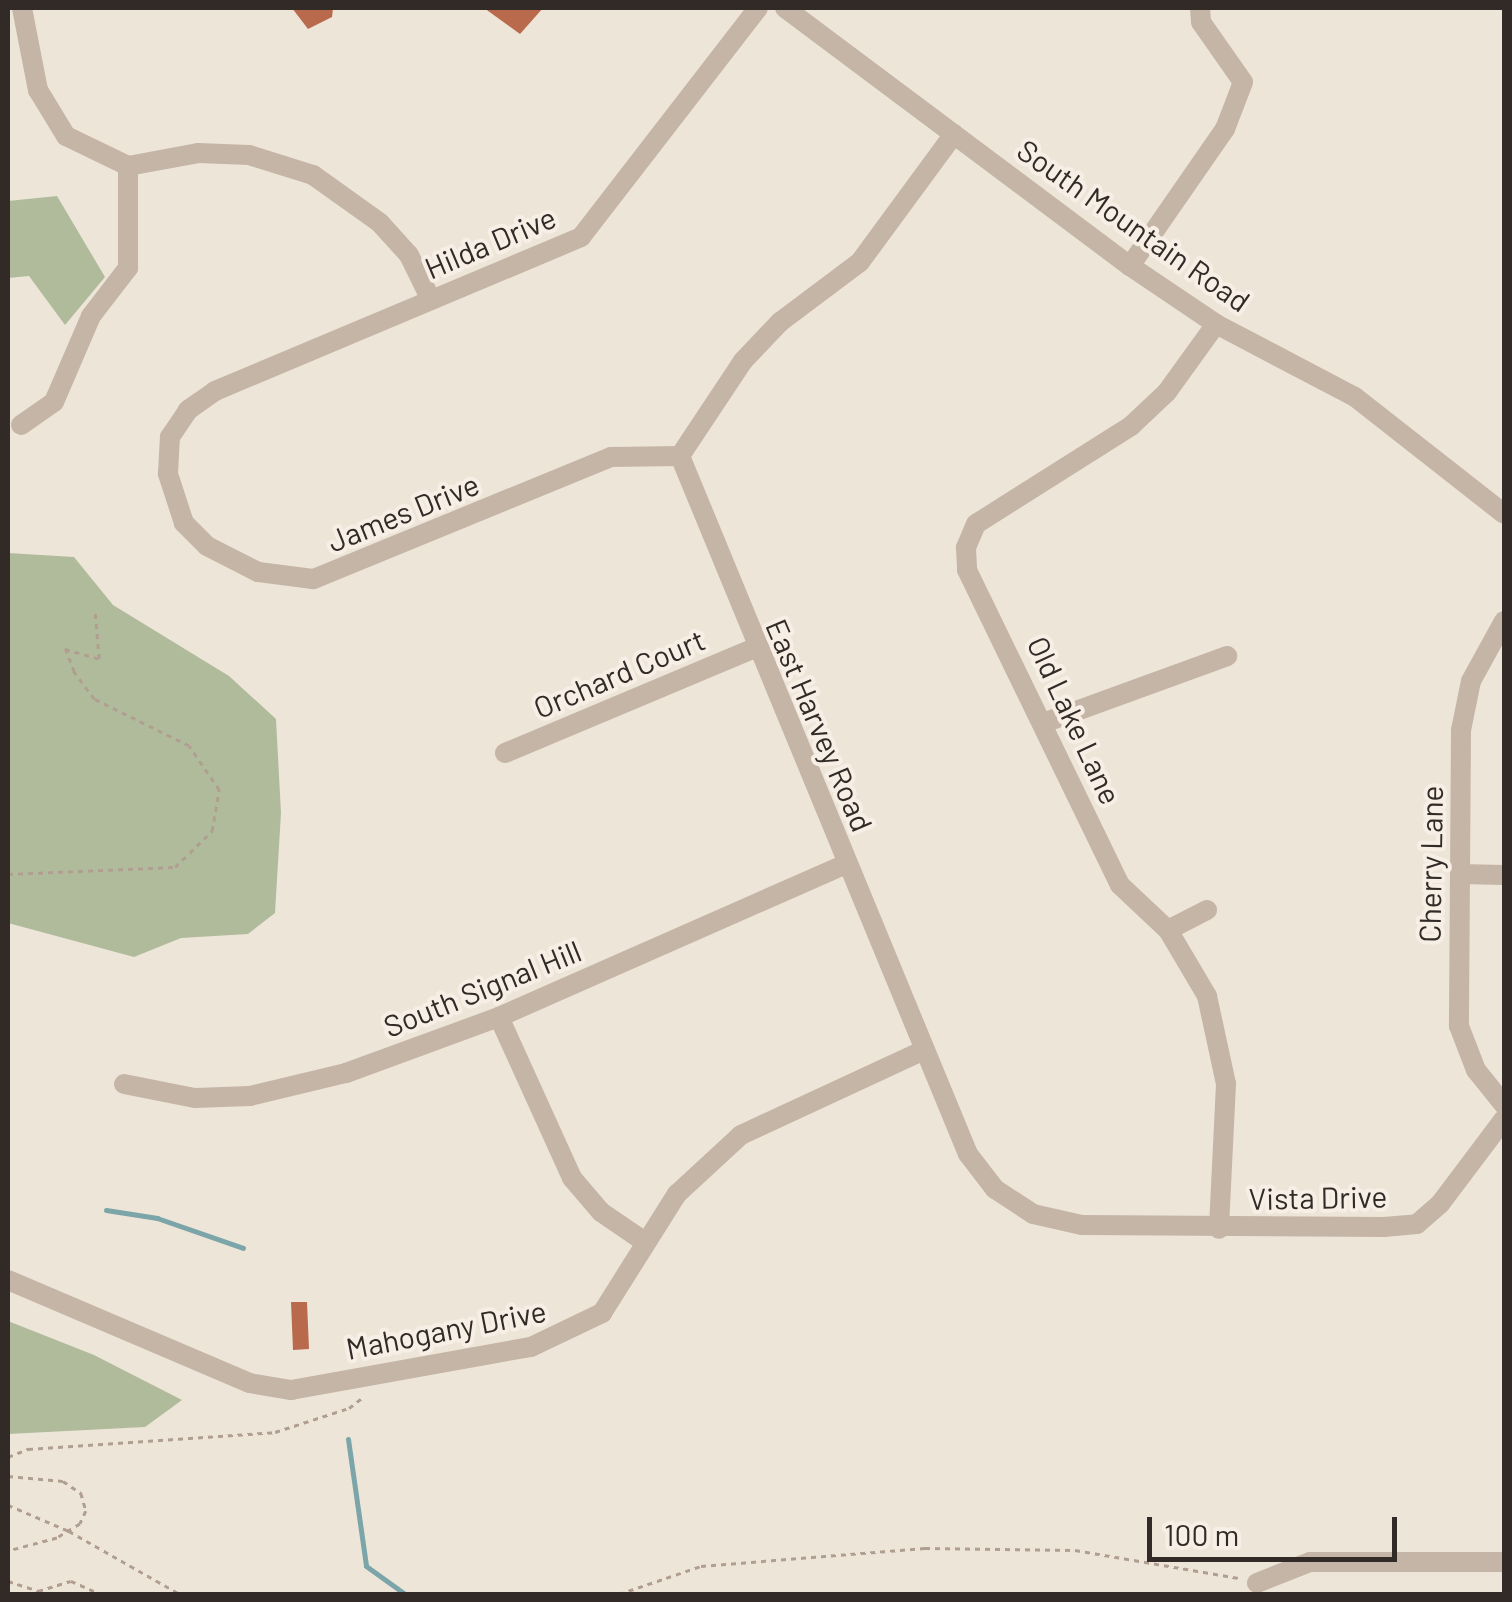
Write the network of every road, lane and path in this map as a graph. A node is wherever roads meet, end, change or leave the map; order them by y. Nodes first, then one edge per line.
1 (22, 8) edge
2 (758, 8) edge
3 (786, 8) edge
4 (1200, 8) edge
5 (954, 134) junction
6 (128, 166) junction
7 (1130, 266) junction
8 (431, 300) junction
9 (1216, 324) junction
10 (21, 425) dead end
11 (170, 437) joint
12 (680, 456) junction
13 (1504, 514) edge
14 (95, 613) dead end
15 (1504, 621) edge
16 (755, 648) junction
17 (1227, 656) dead end
18 (1046, 722) junction
19 (505, 753) dead end
20 (846, 864) junction
21 (8, 874) edge
22 (1460, 874) junction
23 (1504, 875) edge
24 (1207, 910) dead end
25 (1168, 930) junction
26 (499, 1017) junction
27 (924, 1050) junction
28 (124, 1084) dead end
29 (1504, 1105) edge
30 (1504, 1119) edge
31 (1219, 1229) junction
32 (645, 1242) junction
33 (8, 1280) edge
34 (366, 1376) junction
35 (8, 1457) edge
36 (8, 1476) edge
37 (8, 1505) edge
38 (69, 1531) junction
39 (8, 1550) edge
40 (1504, 1562) edge
41 (8, 1581) edge
42 (1257, 1583) joint
43 (100, 1594) edge
44 (180, 1594) edge
45 (619, 1594) edge

1 - 6 street
2 - 8 street, Hilda Drive
3 - 5 street, South Mountain Road
4 - 7 street
5 - 7 street, South Mountain Road
5 - 12 street
6 - 8 street
6 - 10 street
7 - 9 street, South Mountain Road
8 - 11 street, Hilda Drive
9 - 13 street, South Mountain Road
9 - 18 street, Old Lake Lane
11 - 12 street, James Drive
12 - 16 street, East Harvey Road
14 - 21 path
15 - 22 street, Cherry Lane
16 - 19 street, Orchard Court
16 - 20 street, East Harvey Road
17 - 18 street
18 - 25 street, Old Lake Lane
20 - 26 street, South Signal Hill
20 - 27 street, East Harvey Road
22 - 23 street
22 - 29 street, Cherry Lane
24 - 25 street
25 - 31 street, Old Lake Lane
26 - 28 street, South Signal Hill
26 - 32 street
27 - 31 street, East Harvey Road
27 - 32 street, Mahogany Drive
30 - 31 street, Vista Drive
32 - 34 street, Mahogany Drive
33 - 34 street, Mahogany Drive
34 - 35 path
36 - 38 path
37 - 38 path
38 - 39 path
38 - 44 path
40 - 42 street
41 - 43 path
42 - 45 path

